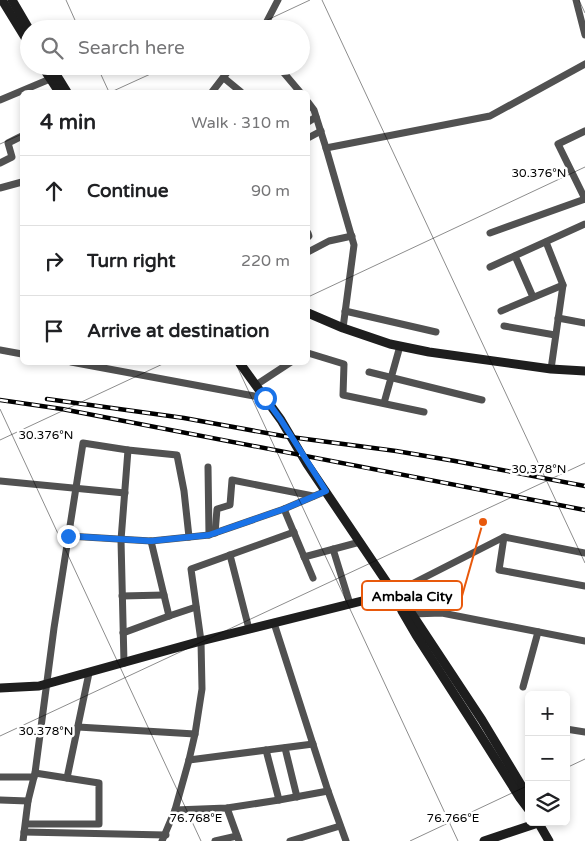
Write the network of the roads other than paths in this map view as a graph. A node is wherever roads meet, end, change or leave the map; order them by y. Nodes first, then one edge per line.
1 (2, 0) edge
2 (12, 0) edge
3 (278, 0) edge
4 (576, 0) edge
5 (583, 18) edge
6 (24, 20) edge
7 (268, 20) edge
8 (20, 29) edge
9 (585, 35) edge
10 (585, 64) edge
11 (48, 75) edge
12 (57, 75) edge
13 (225, 75) edge
14 (286, 75) edge
15 (50, 79) junction
16 (221, 81) junction
17 (24, 90) edge
18 (58, 90) edge
19 (66, 90) edge
20 (214, 90) edge
21 (223, 90) edge
22 (237, 90) edge
23 (298, 90) edge
24 (20, 92) edge
25 (0, 100) edge
26 (310, 105) edge
27 (316, 117) junction
28 (310, 121) edge
29 (321, 131) junction
30 (585, 131) edge
31 (20, 137) edge
32 (310, 137) edge
33 (326, 148) junction
34 (0, 163) edge
35 (20, 183) edge
36 (0, 188) edge
37 (585, 199) edge
38 (585, 224) edge
39 (490, 233) dead end
40 (352, 236) junction
41 (546, 242) junction
42 (310, 251) edge
43 (515, 256) junction
44 (490, 267) dead end
45 (563, 284) junction
46 (534, 297) junction
47 (346, 311) junction
48 (501, 311) dead end
49 (310, 314) edge
50 (558, 318) junction
51 (585, 323) edge
52 (504, 326) dead end
53 (343, 328) junction
54 (436, 332) dead end
55 (556, 335) junction
56 (400, 346) junction
57 (0, 350) edge
58 (20, 354) edge
59 (310, 354) edge
60 (87, 365) edge
61 (243, 365) edge
62 (286, 365) edge
63 (550, 369) junction
64 (585, 371) edge
65 (369, 372) dead end
66 (391, 378) junction
67 (254, 383) junction
68 (265, 398) junction
69 (482, 400) dead end
70 (384, 404) junction
71 (424, 412) dead end
72 (128, 450) junction
73 (208, 467) dead end
74 (0, 481) edge
75 (76, 488) junction
76 (326, 491) junction
77 (125, 493) junction
78 (314, 496) junction
79 (284, 509) junction
80 (294, 532) junction
81 (212, 534) junction
82 (68, 536) junction
83 (189, 537) junction
84 (504, 537) junction
85 (121, 540) junction
86 (151, 541) junction
87 (360, 542) junction
88 (333, 549) junction
89 (585, 553) edge
90 (230, 555) junction
91 (304, 557) junction
92 (313, 578) dead end
93 (585, 586) edge
94 (394, 593) junction
95 (164, 595) junction
96 (122, 596) junction
97 (350, 604) junction
98 (196, 607) junction
99 (412, 614) junction
100 (169, 616) junction
101 (274, 623) junction
102 (249, 629) junction
103 (538, 632) junction
104 (123, 633) junction
105 (201, 641) junction
106 (585, 641) edge
107 (124, 663) junction
108 (89, 673) junction
109 (47, 684) junction
110 (523, 687) dead end
111 (0, 688) edge
112 (78, 727) junction
113 (570, 730) edge
114 (585, 732) edge
115 (195, 734) junction
116 (313, 744) junction
117 (285, 748) junction
118 (266, 750) junction
119 (189, 760) junction
120 (35, 775) junction
121 (0, 777) edge
122 (68, 778) junction
123 (328, 791) junction
124 (525, 791) edge
125 (297, 797) junction
126 (0, 800) edge
127 (279, 800) junction
128 (28, 801) junction
129 (525, 805) edge
130 (227, 808) junction
131 (175, 810) junction
132 (26, 824) junction
133 (340, 826) junction
134 (527, 826) edge
135 (540, 826) edge
136 (24, 832) junction
137 (164, 838) edge
138 (238, 839) edge
139 (23, 841) edge
140 (216, 841) edge
141 (290, 841) edge
142 (346, 841) edge
143 (484, 841) edge
144 (549, 841) edge

1 - 8 main road
2 - 6 main road
3 - 7 street
4 - 5 street
5 - 9 street
10 - 33 street
11 - 15 main road
12 - 19 main road
13 - 16 street
14 - 23 street
15 - 17 street
15 - 18 main road
16 - 20 street
16 - 21 street
16 - 22 street
24 - 25 street
26 - 27 street
27 - 28 street
27 - 29 street
29 - 32 street
29 - 33 street
30 - 37 street
31 - 34 street
33 - 40 street
35 - 36 street
37 - 39 street
38 - 41 street
40 - 42 street
40 - 47 street
41 - 43 street
41 - 45 street
43 - 44 street
43 - 46 street
45 - 46 street
45 - 50 street
46 - 48 street
47 - 53 street
47 - 54 street
49 - 53 main road
50 - 51 street
50 - 55 street
52 - 55 street
53 - 56 main road
55 - 63 street
56 - 63 main road
56 - 66 street
57 - 58 street
59 - 70 street
60 - 68 street
61 - 67 main road
62 - 67 street
63 - 64 main road
65 - 66 street
66 - 69 street
66 - 70 street
67 - 68 main road
68 - 76 main road
70 - 71 street
72 - 75 street
72 - 77 street
72 - 83 street
73 - 81 street
74 - 75 street
75 - 77 street
75 - 82 street
76 - 78 street
76 - 87 main road
77 - 85 street
78 - 79 street
78 - 81 street
79 - 80 street
79 - 81 street
80 - 90 street
80 - 91 street
81 - 83 street
82 - 85 street
82 - 109 street
83 - 86 street
84 - 89 street
84 - 93 street
84 - 94 street
85 - 86 street
85 - 96 street
86 - 95 street
87 - 88 street
87 - 94 main road
88 - 91 street
88 - 97 street
90 - 98 street
90 - 102 street
91 - 92 street
94 - 97 main road
94 - 99 main road
94 - 129 main road
95 - 96 street
95 - 100 street
96 - 104 street
97 - 101 main road
98 - 100 street
98 - 105 street
99 - 103 street
99 - 124 main road
100 - 104 street
101 - 102 main road
101 - 116 street
102 - 105 main road
103 - 106 street
103 - 110 street
104 - 107 street
105 - 107 main road
105 - 115 street
107 - 108 main road
108 - 109 main road
108 - 112 street
109 - 111 main road
109 - 120 street
112 - 115 street
112 - 122 street
113 - 114 street
115 - 119 street
116 - 117 street
116 - 123 street
117 - 118 street
117 - 125 street
118 - 119 street
118 - 127 street
119 - 131 street
120 - 121 street
120 - 122 street
120 - 128 street
122 - 132 street
123 - 125 street
123 - 133 street
125 - 127 street
126 - 128 street
127 - 130 street
128 - 132 street
130 - 131 street
130 - 138 street
131 - 137 street
132 - 136 street
133 - 141 street
133 - 142 street
134 - 143 main road
135 - 144 main road
136 - 137 street
136 - 139 street
138 - 140 street

